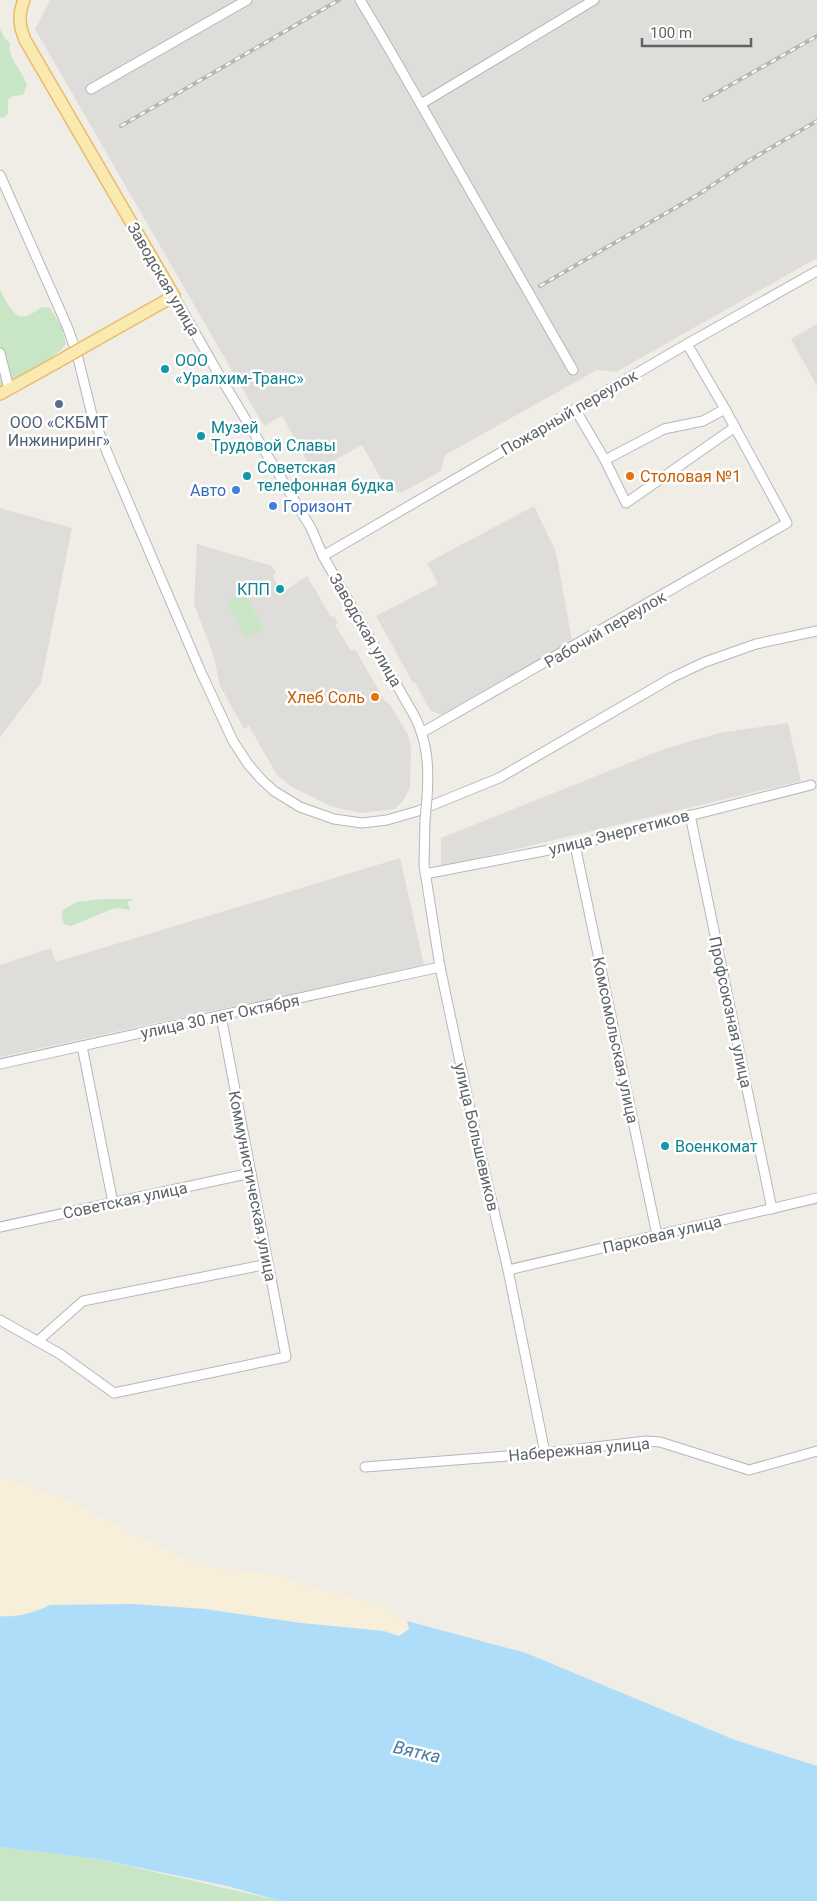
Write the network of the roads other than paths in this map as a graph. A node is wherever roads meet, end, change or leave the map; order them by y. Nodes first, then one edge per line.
1 (24, 0) edge
2 (247, 0) edge
3 (360, 0) edge
4 (594, 0) edge
5 (91, 89) dead end
6 (421, 104) junction
7 (0, 174) edge
8 (817, 272) edge
9 (174, 296) junction
10 (687, 344) junction
11 (0, 353) edge
12 (573, 370) dead end
13 (4, 391) edge
14 (575, 409) junction
15 (725, 409) junction
16 (735, 427) junction
17 (605, 460) junction
18 (323, 556) junction
19 (817, 631) edge
20 (423, 732) junction
21 (811, 785) dead end
22 (690, 815) junction
23 (426, 820) joint
24 (575, 845) junction
25 (425, 874) junction
26 (440, 967) junction
27 (221, 1016) junction
28 (82, 1046) junction
29 (0, 1064) edge
30 (251, 1174) junction
31 (817, 1198) edge
32 (113, 1203) junction
33 (772, 1209) junction
34 (0, 1227) edge
35 (657, 1235) junction
36 (268, 1264) junction
37 (508, 1270) junction
38 (0, 1320) edge
39 (39, 1340) junction
40 (817, 1451) edge
41 (545, 1453) junction
42 (365, 1467) dead end

1 - 9 main road, Заводская улица
2 - 5 street
3 - 6 street
4 - 6 street
6 - 12 street
7 - 19 street
8 - 10 street, Пожарный переулок
9 - 13 main road, bridge
9 - 18 street, Заводская улица
10 - 14 street, Пожарный переулок
10 - 15 street
11 - 13 street
14 - 17 street
14 - 18 street, Пожарный переулок
15 - 16 street
15 - 17 street
16 - 17 street
16 - 20 street, Рабочий переулок
18 - 20 street, Заводская улица
20 - 23 street, Заводская улица, bridge
21 - 22 street, улица Энергетиков
22 - 24 street, улица Энергетиков
22 - 33 street, Профсоюзная улица
23 - 25 street, улица Большевиков
24 - 25 street, улица Энергетиков
24 - 35 street, Комсомольская улица
25 - 26 street, улица Большевиков
26 - 27 street, улица 30 лет Октября
26 - 37 street, улица Большевиков
27 - 28 street, улица 30 лет Октября
27 - 30 street, Коммунистическая улица
28 - 29 street, улица 30 лет Октября
28 - 32 street
30 - 32 street, Советская улица
30 - 36 street, Коммунистическая улица
31 - 33 street, Парковая улица
32 - 34 street, Советская улица
33 - 35 street, Парковая улица
35 - 37 street, Парковая улица
36 - 39 street
36 - 39 street, Коммунистическая улица
37 - 41 street, улица Большевиков
38 - 39 street
40 - 41 street, Набережная улица
41 - 42 street, Набережная улица

